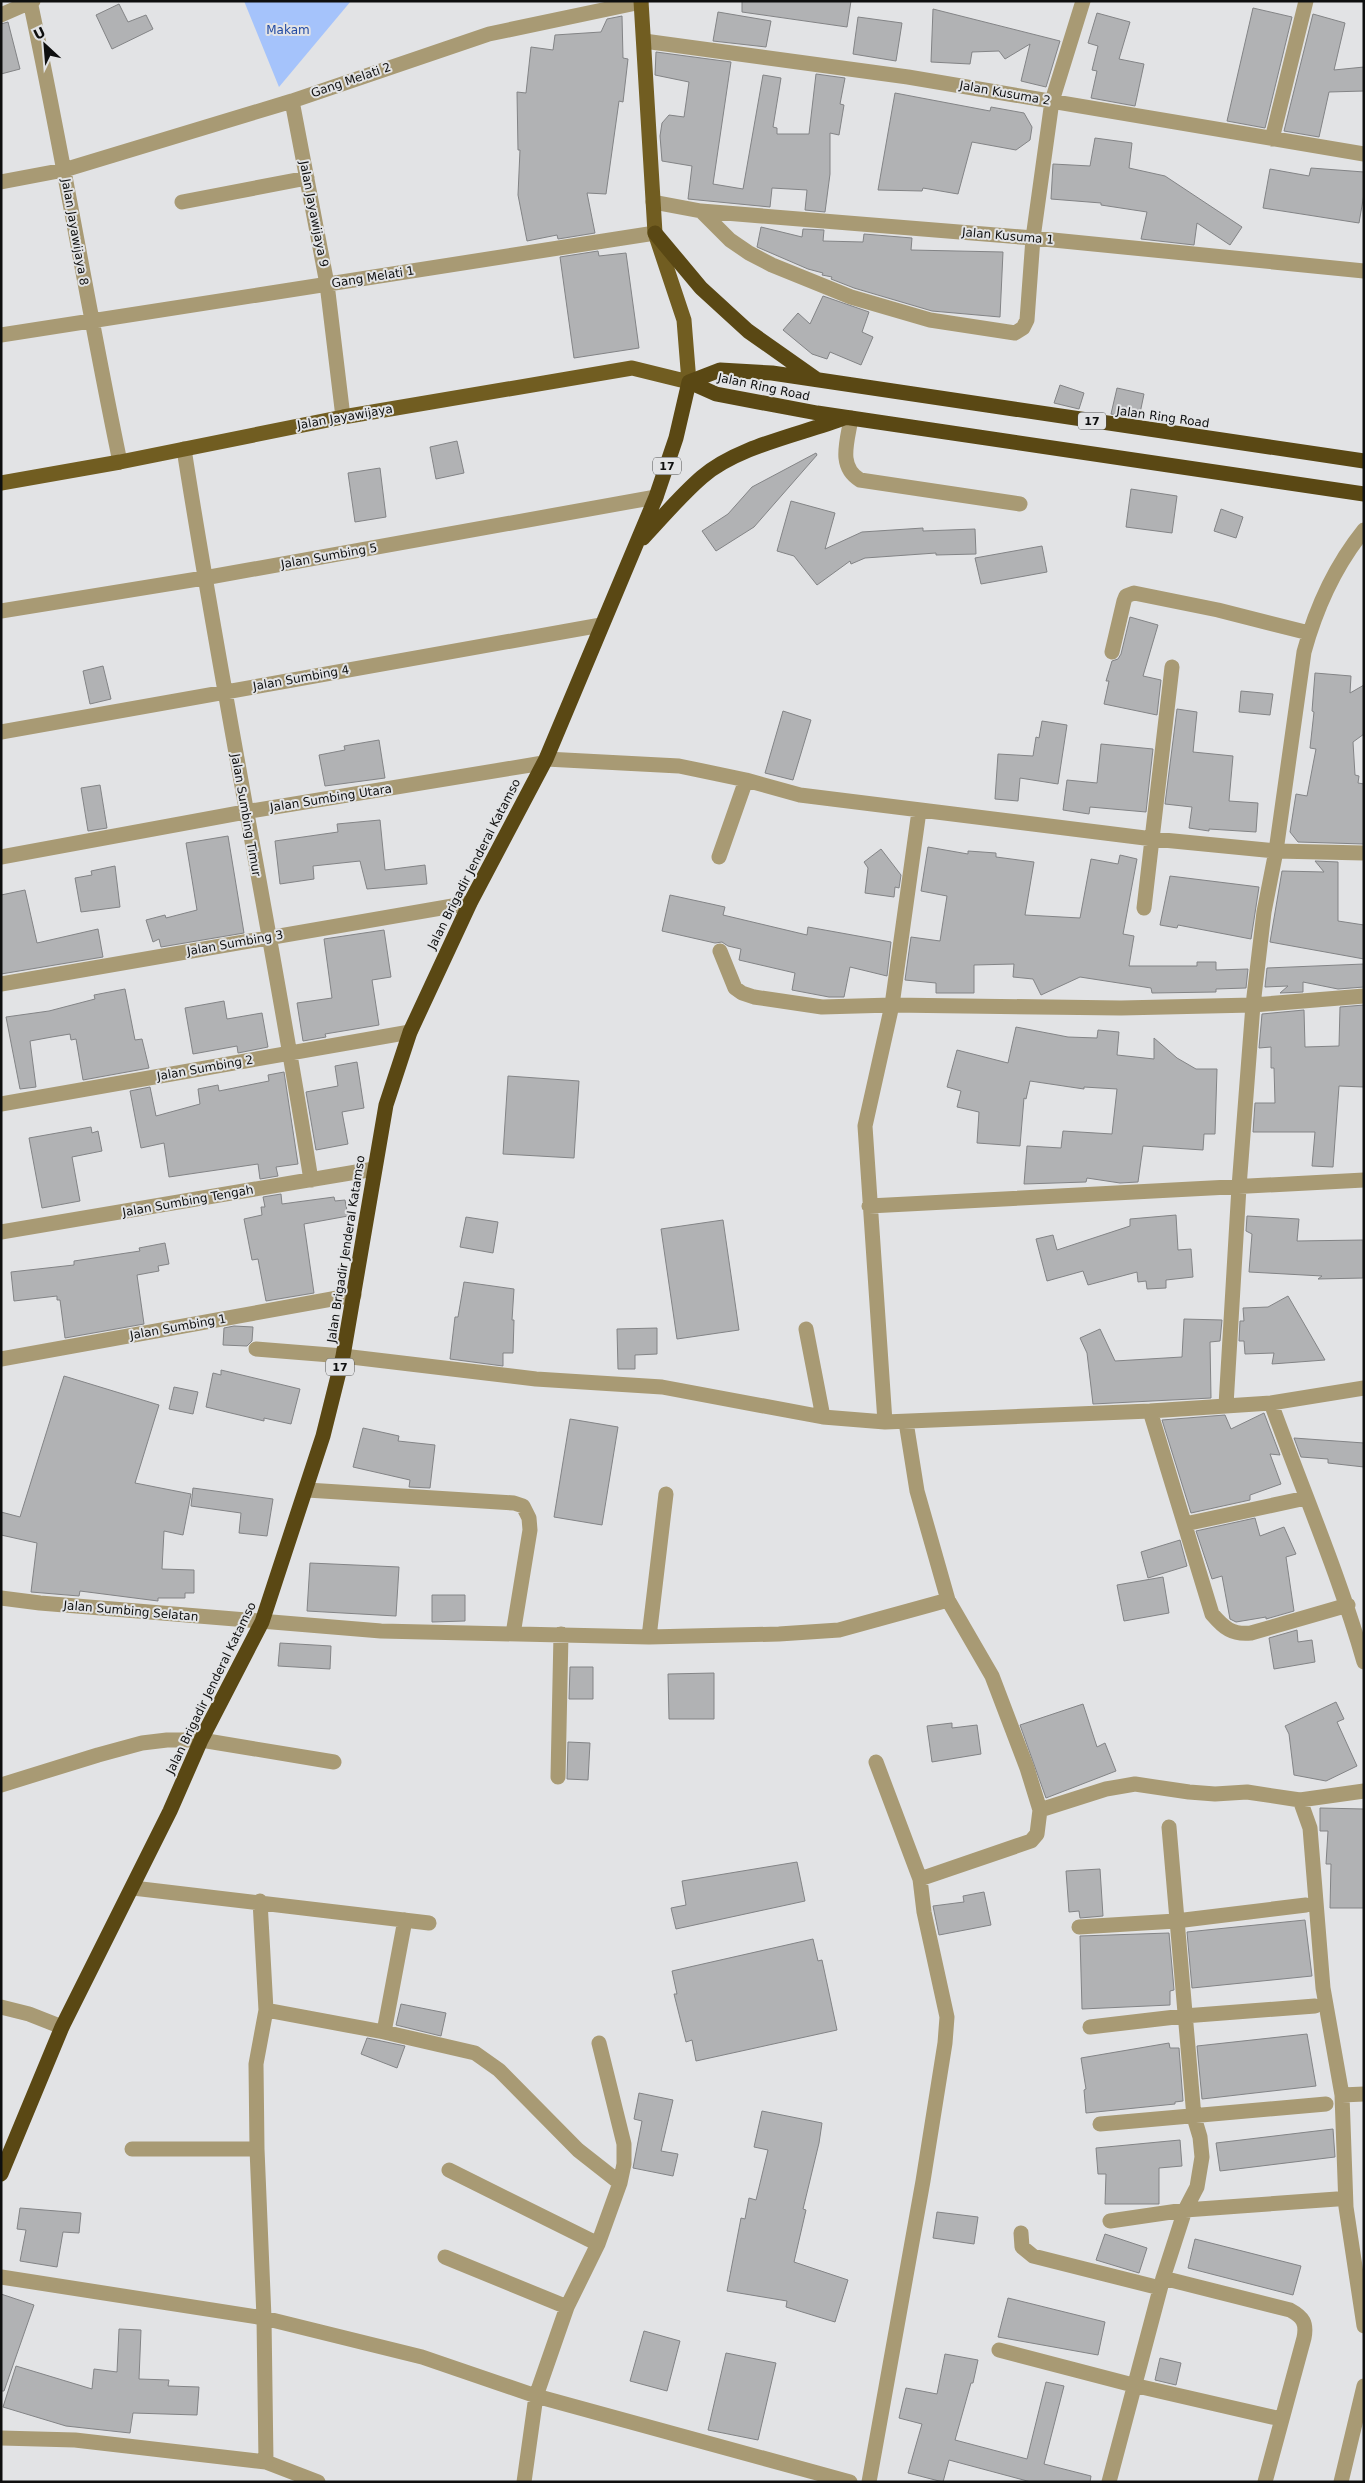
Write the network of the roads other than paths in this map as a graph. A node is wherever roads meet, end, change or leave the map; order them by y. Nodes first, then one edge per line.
1 (1083, 1) edge
2 (1306, 1) edge
3 (31, 2) edge
4 (641, 2) edge
5 (1, 15) edge
6 (644, 41) junction
7 (292, 101) junction
8 (1052, 101) junction
9 (1272, 139) junction
10 (1364, 154) edge
11 (64, 170) junction
12 (307, 178) junction
13 (1, 182) edge
14 (182, 202) dead end
15 (653, 202) junction
16 (701, 211) junction
17 (655, 233) junction
18 (1033, 238) junction
19 (1364, 270) edge
20 (327, 284) junction
21 (91, 320) junction
22 (1, 334) edge
23 (820, 381) junction
24 (689, 382) junction
25 (343, 417) junction
26 (848, 418) junction
27 (184, 449) junction
28 (1364, 461) edge
29 (120, 462) junction
30 (1, 483) edge
31 (1364, 494) edge
32 (656, 497) junction
33 (1020, 504) dead end
34 (1364, 530) edge
35 (636, 547) junction
36 (204, 578) junction
37 (1, 611) edge
38 (601, 625) junction
39 (1309, 633) junction
40 (1112, 652) dead end
41 (1172, 667) dead end
42 (224, 692) junction
43 (1, 732) edge
44 (544, 761) junction
45 (746, 780) junction
46 (919, 811) junction
47 (245, 812) junction
48 (1152, 839) junction
49 (1276, 852) junction
50 (1364, 853) edge
51 (1, 857) edge
52 (719, 857) dead end
53 (470, 903) junction
54 (1144, 908) dead end
55 (268, 937) junction
56 (720, 951) dead end
57 (1, 984) edge
58 (1364, 996) edge
59 (892, 1005) junction
60 (1253, 1005) junction
61 (410, 1032) junction
62 (290, 1052) junction
63 (1, 1104) edge
64 (374, 1169) junction
65 (311, 1180) junction
66 (1364, 1180) edge
67 (1239, 1187) junction
68 (869, 1206) junction
69 (1, 1232) edge
70 (354, 1295) junction
71 (806, 1329) dead end
72 (256, 1349) dead end
73 (343, 1356) junction
74 (1, 1358) edge
75 (1364, 1388) edge
76 (1271, 1402) junction
77 (1226, 1406) junction
78 (1150, 1411) junction
79 (823, 1417) junction
80 (885, 1422) junction
81 (906, 1422) junction
82 (307, 1490) junction
83 (666, 1494) dead end
84 (1306, 1498) junction
85 (1185, 1524) junction
86 (1, 1598) edge
87 (948, 1600) junction
88 (1348, 1605) junction
89 (262, 1622) junction
90 (513, 1634) junction
91 (561, 1634) junction
92 (649, 1637) junction
93 (1364, 1662) edge
94 (201, 1740) junction
95 (334, 1762) dead end
96 (876, 1762) dead end
97 (558, 1777) dead end
98 (1, 1786) edge
99 (1364, 1791) edge
100 (1300, 1800) junction
101 (1040, 1810) junction
102 (1169, 1827) dead end
103 (920, 1878) junction
104 (133, 1888) junction
105 (260, 1901) junction
106 (1306, 1905) dead end
107 (405, 1920) junction
108 (1176, 1921) junction
109 (429, 1923) dead end
110 (1079, 1927) dead end
111 (1315, 2006) dead end
112 (1, 2007) edge
113 (266, 2010) junction
114 (1184, 2016) junction
115 (62, 2026) junction
116 (1090, 2027) dead end
117 (384, 2032) junction
118 (599, 2043) dead end
119 (1364, 2094) edge
120 (1342, 2095) junction
121 (1326, 2104) dead end
122 (1194, 2117) junction
123 (1100, 2124) dead end
124 (132, 2149) dead end
125 (257, 2149) junction
126 (449, 2170) dead end
127 (1, 2174) edge
128 (620, 2183) junction
129 (1337, 2199) dead end
130 (1185, 2210) junction
131 (1110, 2221) dead end
132 (1021, 2233) dead end
133 (598, 2244) junction
134 (445, 2257) dead end
135 (1, 2277) edge
136 (1161, 2283) junction
137 (566, 2307) junction
138 (264, 2318) junction
139 (1364, 2326) edge
140 (1000, 2350) dead end
141 (1133, 2385) junction
142 (1364, 2386) edge
143 (536, 2396) junction
144 (1281, 2419) junction
145 (1, 2438) edge
146 (266, 2462) junction
147 (298, 2478) edge
148 (318, 2482) edge
149 (524, 2482) edge
150 (850, 2482) edge
151 (868, 2482) edge
152 (1109, 2482) edge
153 (1264, 2482) edge
154 (1341, 2482) edge

1 - 8 street
2 - 9 street
3 - 5 street
3 - 11 street, Jalan Jayawijaya 8
4 - 6 main road
4 - 7 street, Gang Melati 2
6 - 8 street, Jalan Kusuma 2
6 - 15 main road
7 - 11 street, Gang Melati 2
7 - 12 street, Jalan Jayawijaya 9
8 - 9 street, Jalan Kusuma 2
8 - 18 street
9 - 10 street, Jalan Kusuma 2
11 - 13 street, Gang Melati 2
11 - 21 street, Jalan Jayawijaya 8
12 - 14 street
12 - 20 street, Jalan Jayawijaya 9
15 - 16 street, Jalan Kusuma 1
15 - 17 main road
16 - 18 street, Jalan Kusuma 1
16 - 18 street
17 - 20 street, Gang Melati 1
17 - 23 highway
17 - 24 main road
18 - 19 street, Jalan Kusuma 1
20 - 21 street, Gang Melati 1
20 - 25 street, Jalan Jayawijaya 9
21 - 22 street, Gang Melati 1
21 - 29 street, Jalan Jayawijaya 8
23 - 24 highway, Jalan Ring Road / 17
23 - 28 highway, Jalan Ring Road / 17
24 - 25 main road, Jalan Jayawijaya
24 - 26 highway, Jalan Ring Road / 17
24 - 32 highway, Jalan Brigadir Jenderal Katamso / 17
25 - 27 main road, Jalan Jayawijaya
26 - 31 highway, Jalan Ring Road / 17
26 - 33 street
26 - 35 highway, 17
27 - 29 main road, Jalan Jayawijaya
27 - 36 street, Jalan Sumbing Timur
29 - 30 main road, Jalan Jayawijaya
32 - 35 highway, Jalan Brigadir Jenderal Katamso / 17
32 - 36 street, Jalan Sumbing 5
34 - 39 street
35 - 38 highway, Jalan Brigadir Jenderal Katamso / 17
36 - 37 street, Jalan Sumbing 5
36 - 42 street, Jalan Sumbing Timur
38 - 42 street, Jalan Sumbing 4
38 - 44 highway, Jalan Brigadir Jenderal Katamso / 17
39 - 40 street
39 - 49 street
41 - 48 street
42 - 43 street, Jalan Sumbing 4
42 - 47 street, Jalan Sumbing Timur
44 - 45 street, Jalan Sumbing Utara
44 - 47 street, Jalan Sumbing Utara
44 - 53 highway, Jalan Brigadir Jenderal Katamso / 17
45 - 46 street, Jalan Sumbing Utara
45 - 52 street
46 - 48 street, Jalan Sumbing Utara
46 - 59 street
47 - 51 street, Jalan Sumbing Utara
47 - 55 street, Jalan Sumbing Timur
48 - 49 street, Jalan Sumbing Utara
48 - 54 street
49 - 50 street, Jalan Sumbing Utara
49 - 60 street
53 - 55 street, Jalan Sumbing 3
53 - 61 highway, Jalan Brigadir Jenderal Katamso / 17
55 - 57 street, Jalan Sumbing 3
55 - 62 street, Jalan Sumbing Timur
56 - 59 street
58 - 60 street
59 - 60 street
59 - 68 street
60 - 67 street
61 - 62 street, Jalan Sumbing 2
61 - 64 highway, Jalan Brigadir Jenderal Katamso / 17
62 - 63 street, Jalan Sumbing 2
62 - 65 street, Jalan Sumbing Timur
64 - 65 street, Jalan Sumbing Tengah
64 - 70 highway, Jalan Brigadir Jenderal Katamso / 17
65 - 69 street, Jalan Sumbing Tengah
66 - 67 street
67 - 68 street
67 - 77 street
68 - 80 street
70 - 73 highway, Jalan Brigadir Jenderal Katamso / 17
70 - 74 street, Jalan Sumbing 1
71 - 79 street
72 - 73 street
73 - 79 street
73 - 82 highway, Jalan Brigadir Jenderal Katamso / 17
75 - 76 street
76 - 77 street
76 - 84 street
77 - 78 street
78 - 81 street
78 - 85 street
79 - 80 street
80 - 81 street
81 - 87 street
82 - 89 highway, Jalan Brigadir Jenderal Katamso / 17
82 - 90 street
83 - 92 street
84 - 85 street
84 - 88 street
85 - 88 street
86 - 89 street, Jalan Sumbing Selatan
87 - 92 street, Jalan Sumbing Selatan
87 - 101 street
88 - 93 street
89 - 90 street, Jalan Sumbing Selatan
89 - 94 highway, Jalan Brigadir Jenderal Katamso / 17
90 - 91 street, Jalan Sumbing Selatan
91 - 92 street, Jalan Sumbing Selatan
91 - 97 street
94 - 95 street
94 - 98 street
94 - 104 highway, Jalan Brigadir Jenderal Katamso / 17
96 - 103 street
99 - 100 street
100 - 101 street
100 - 120 street
101 - 103 street
102 - 108 street
103 - 151 street
104 - 105 street
104 - 115 highway, Jalan Brigadir Jenderal Katamso / 17
105 - 107 street
105 - 113 street
106 - 108 street
107 - 109 street
107 - 117 street
108 - 110 street
108 - 114 street
111 - 114 street
112 - 115 street
113 - 117 street
113 - 125 street
114 - 116 street
114 - 122 street
115 - 127 highway, Jalan Brigadir Jenderal Katamso / 17
117 - 128 street
118 - 128 street
119 - 120 street
120 - 139 street
121 - 122 street
122 - 123 street
122 - 130 street
124 - 125 street
125 - 138 street
126 - 133 street
128 - 133 street
129 - 130 street
130 - 131 street
130 - 136 street
132 - 136 street
133 - 137 street
134 - 137 street
135 - 138 street
136 - 141 street
136 - 144 street
137 - 143 street
138 - 143 street
138 - 146 street
140 - 141 street
141 - 144 street
141 - 152 street
142 - 154 street
143 - 149 street
143 - 150 street
144 - 153 street
145 - 146 street
146 - 147 street
147 - 148 street

